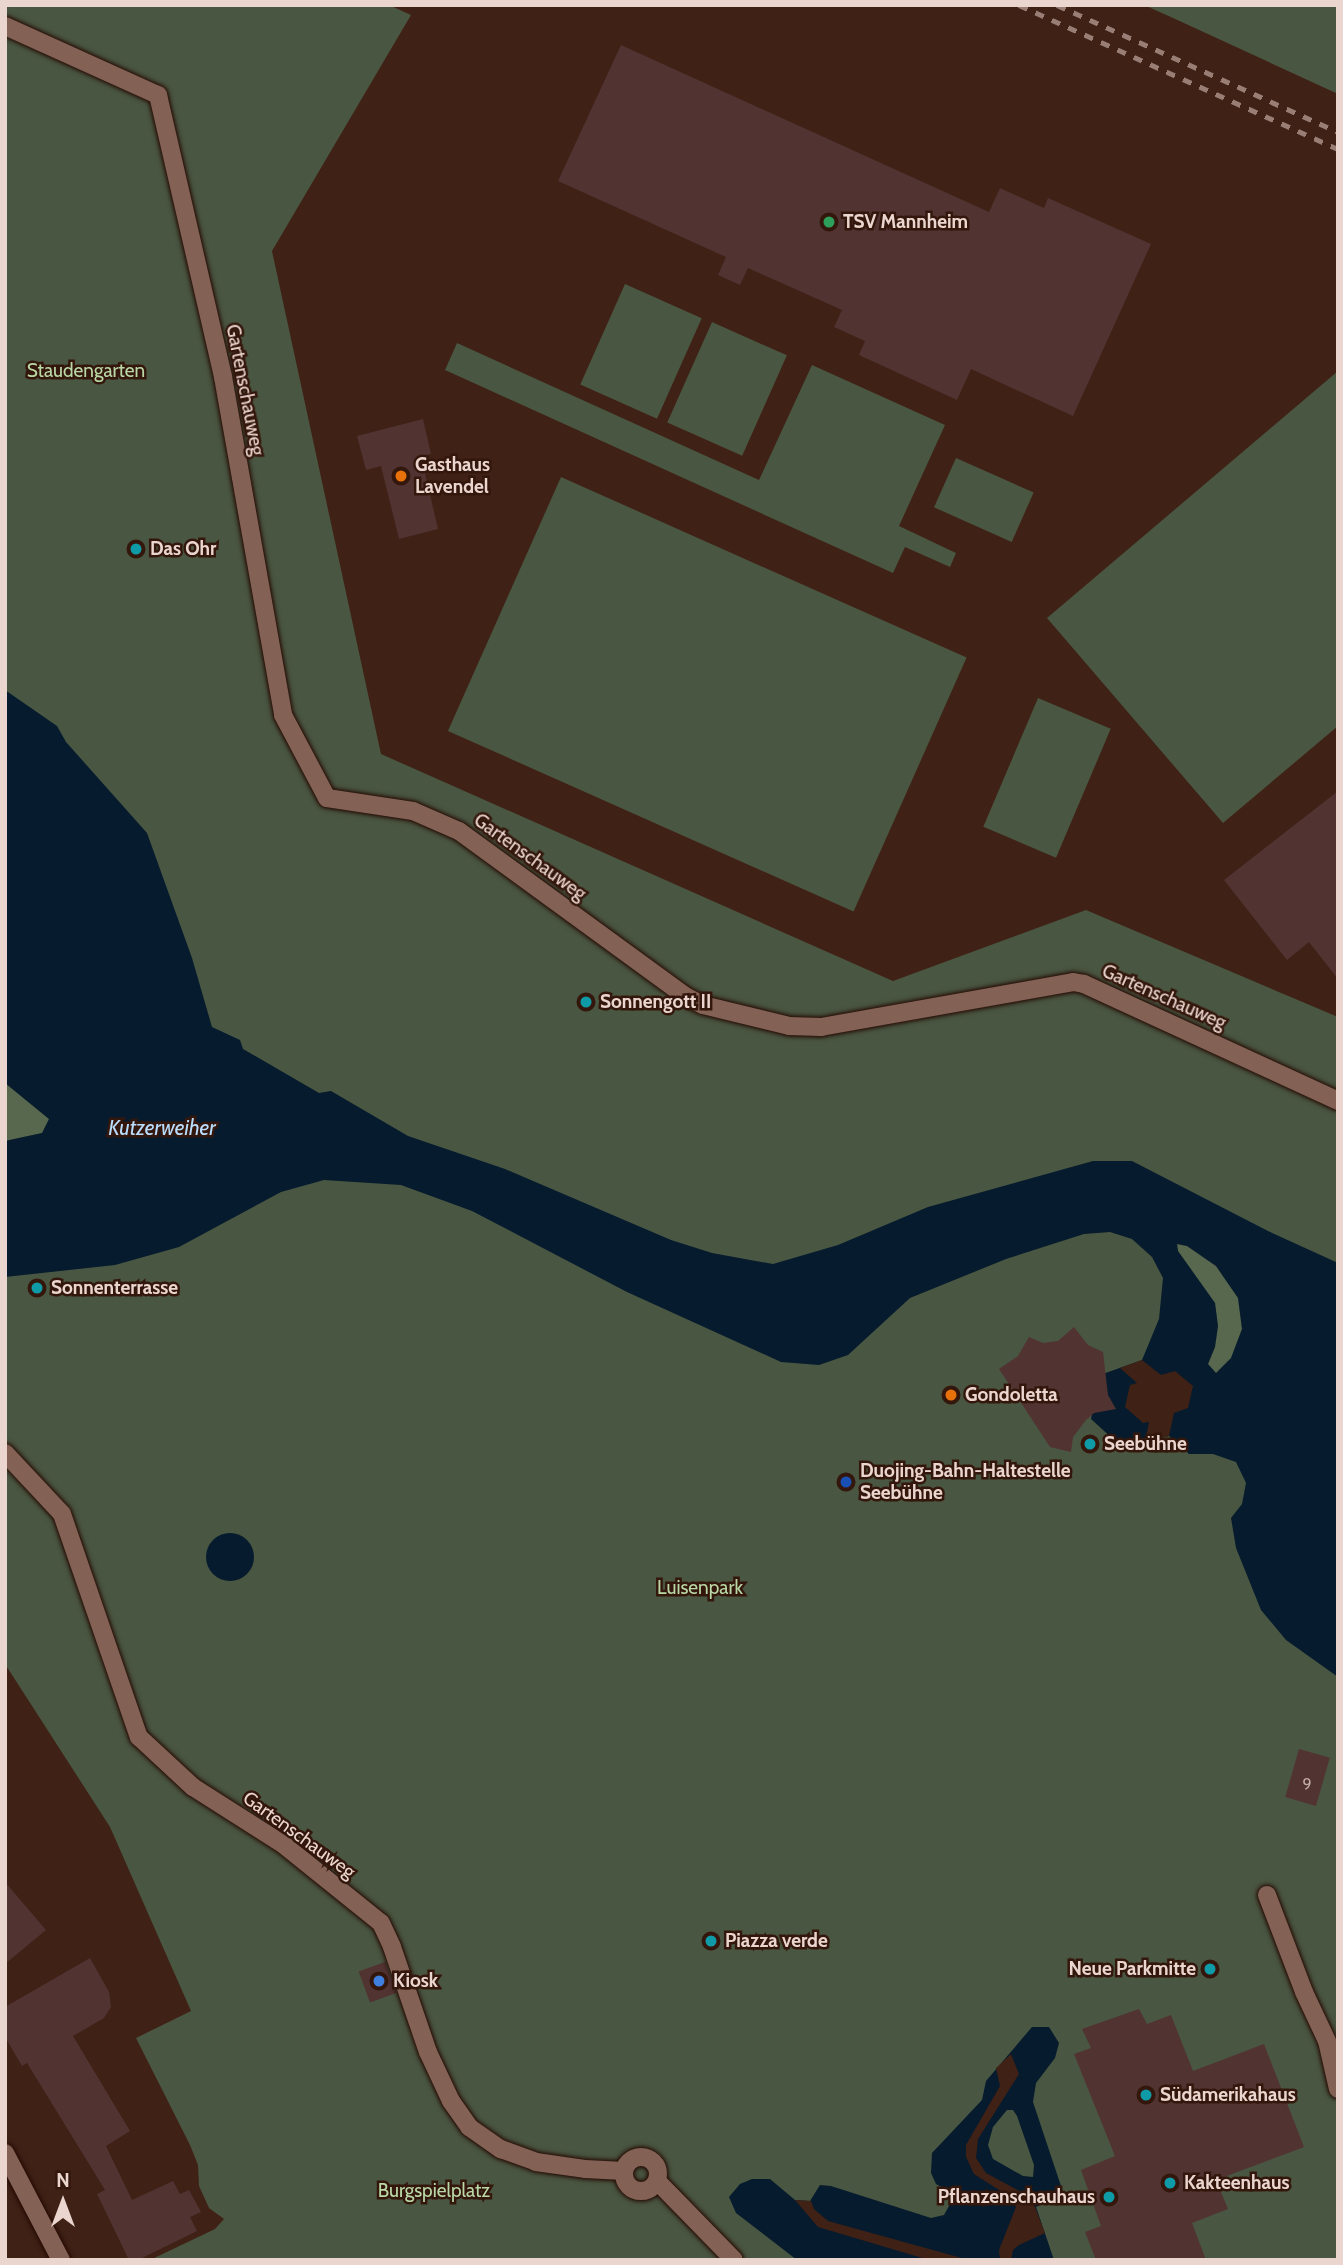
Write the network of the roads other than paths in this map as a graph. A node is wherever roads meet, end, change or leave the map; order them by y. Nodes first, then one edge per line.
1 (5, 26) edge
2 (1338, 1101) edge
3 (5, 1453) edge
4 (1266, 1895) dead end
5 (1338, 2089) edge
6 (5, 2153) edge
7 (61, 2260) edge
8 (734, 2260) edge

1 - 2 street, Gartenschauweg
3 - 8 street, Gartenschauweg
4 - 5 street
6 - 7 street

